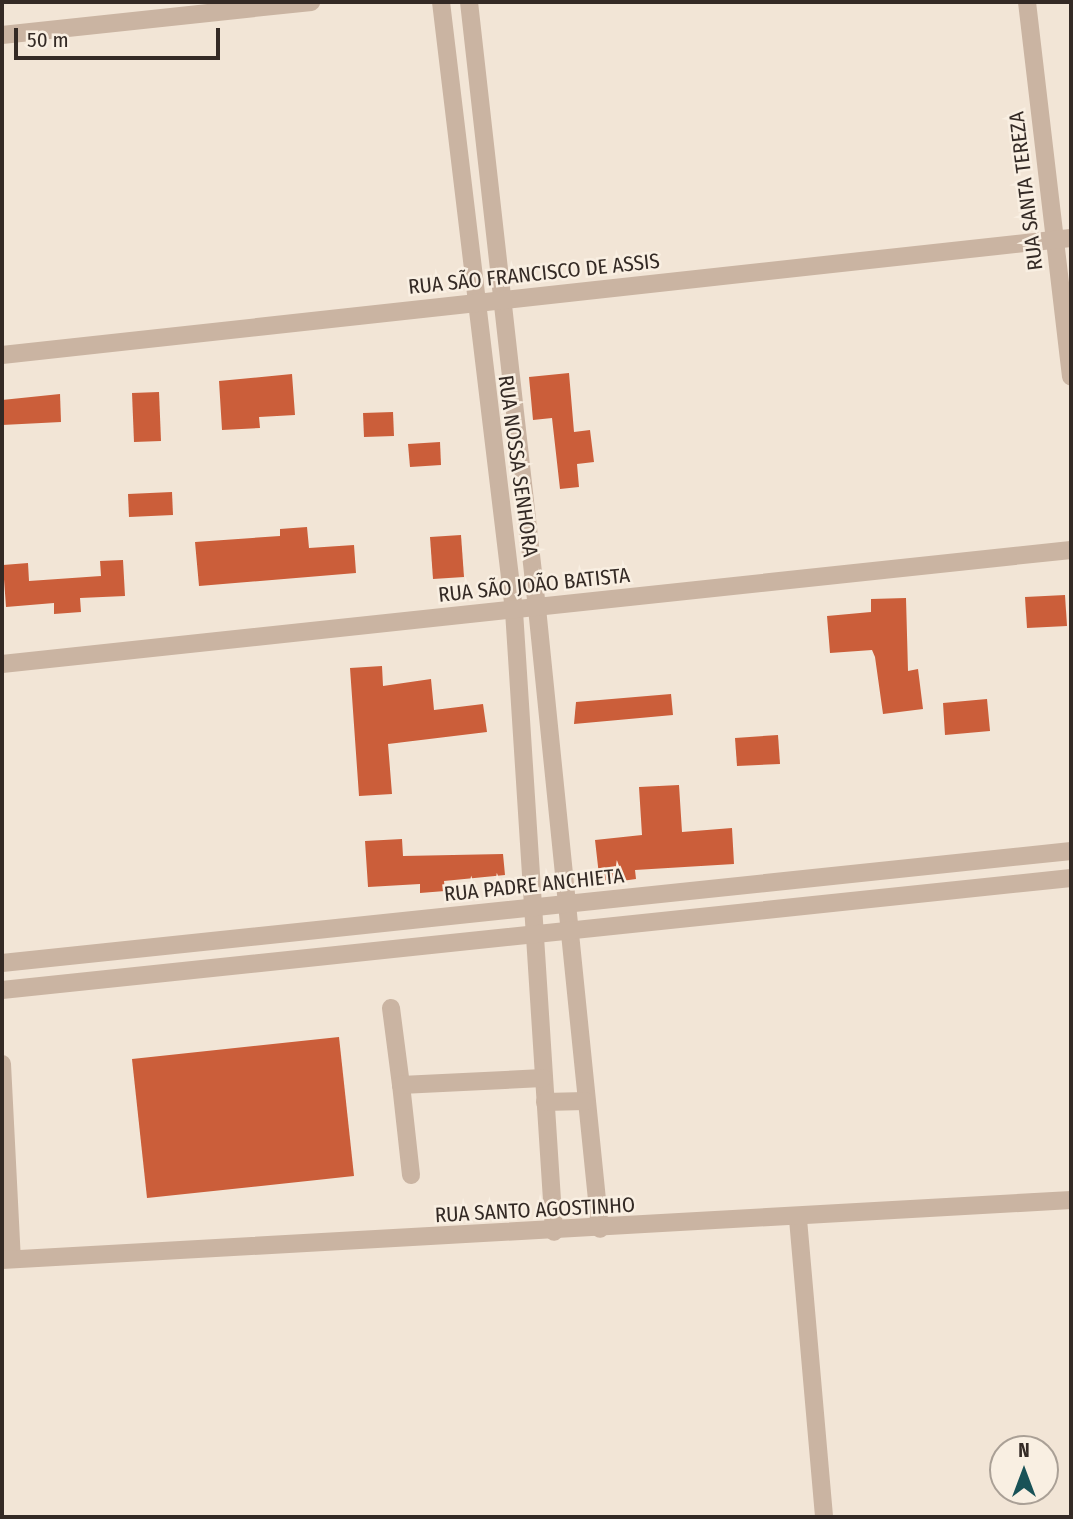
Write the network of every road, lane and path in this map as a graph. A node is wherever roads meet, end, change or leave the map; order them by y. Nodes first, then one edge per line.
1 (311, 2) edge
2 (441, 2) edge
3 (468, 2) edge
4 (1027, 2) edge
5 (2, 35) edge
6 (481, 128) junction
7 (455, 130) junction
8 (1063, 239) edge
9 (499, 301) junction
10 (474, 304) junction
11 (2, 355) edge
12 (1071, 376) edge
13 (1071, 550) edge
14 (537, 608) junction
15 (514, 611) junction
16 (2, 664) edge
17 (1071, 851) edge
18 (1071, 878) edge
19 (564, 906) junction
20 (529, 908) junction
21 (566, 934) junction
22 (532, 937) junction
23 (2, 963) edge
24 (2, 990) edge
25 (391, 1008) dead end
26 (2, 1064) edge
27 (543, 1078) junction
28 (401, 1085) junction
29 (585, 1101) junction
30 (545, 1102) junction
31 (411, 1175) dead end
32 (1071, 1200) edge
33 (797, 1219) junction
34 (600, 1229) junction
35 (554, 1231) junction
36 (7, 1260) edge
37 (824, 1517) edge

1 - 5 street
2 - 7 street, RUA NOSSA SENHORA
3 - 6 street, RUA NOSSA SENHORA
4 - 8 street, RUA SANTA TEREZA
6 - 7 street
6 - 9 street, RUA NOSSA SENHORA
7 - 10 street, RUA NOSSA SENHORA
8 - 9 street, RUA SÃO FRANCISCO DE ASSIS
8 - 12 street, RUA SANTA TEREZA
9 - 10 street, RUA SÃO FRANCISCO DE ASSIS
9 - 14 street, RUA NOSSA SENHORA
10 - 11 street, RUA SÃO FRANCISCO DE ASSIS
10 - 15 street, RUA NOSSA SENHORA
13 - 14 street, RUA SÃO JOÃO BATISTA
14 - 15 street, RUA SÃO JOÃO BATISTA
14 - 19 street, RUA NOSSA SENHORA
15 - 16 street, RUA SÃO JOÃO BATISTA
15 - 20 street, RUA NOSSA SENHORA
17 - 19 street, RUA PADRE ANCHIETA
18 - 21 street
19 - 20 street, RUA PADRE ANCHIETA
19 - 21 street, RUA NOSSA SENHORA
20 - 22 street, RUA NOSSA SENHORA
20 - 23 street, RUA PADRE ANCHIETA
21 - 22 street
21 - 29 street, RUA NOSSA SENHORA
22 - 24 street
22 - 27 street, RUA NOSSA SENHORA
25 - 28 street
26 - 36 street
27 - 28 street
27 - 30 street, RUA NOSSA SENHORA
28 - 31 street
29 - 30 street
29 - 34 street, RUA NOSSA SENHORA
30 - 35 street, RUA NOSSA SENHORA
32 - 33 street, RUA SANTO AGOSTINHO
33 - 34 street, RUA SANTO AGOSTINHO
33 - 37 street
34 - 35 street, RUA SANTO AGOSTINHO
35 - 36 street, RUA SANTO AGOSTINHO

